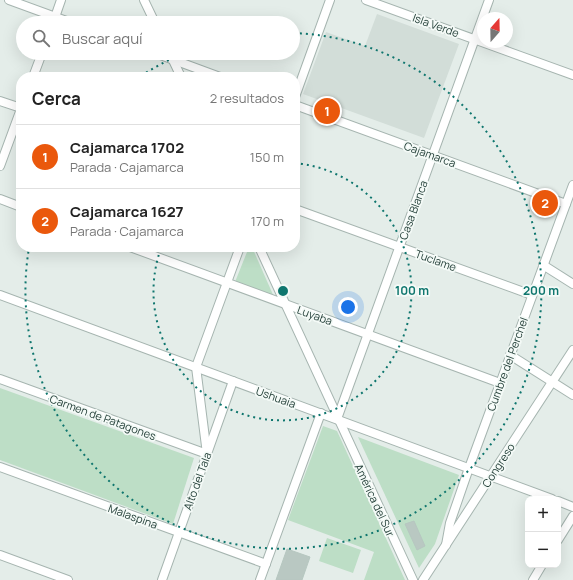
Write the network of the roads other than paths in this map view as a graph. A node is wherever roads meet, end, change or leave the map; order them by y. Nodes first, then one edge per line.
1 (9, 0) edge
2 (61, 0) edge
3 (144, 0) edge
4 (330, 0) edge
5 (366, 0) edge
6 (489, 0) edge
7 (45, 16) edge
8 (55, 16) edge
9 (152, 16) edge
10 (475, 40) junction
11 (39, 60) edge
12 (173, 60) edge
13 (180, 60) edge
14 (35, 72) edge
15 (179, 72) edge
16 (208, 72) edge
17 (573, 75) edge
18 (300, 83) edge
19 (0, 101) edge
20 (16, 107) edge
21 (300, 107) edge
22 (16, 123) edge
23 (433, 155) junction
24 (0, 166) edge
25 (573, 185) edge
26 (0, 199) edge
27 (566, 204) junction
28 (16, 205) edge
29 (300, 211) edge
30 (400, 247) junction
31 (143, 252) edge
32 (238, 252) edge
33 (260, 252) edge
34 (543, 265) junction
35 (227, 283) junction
36 (573, 284) edge
37 (0, 295) edge
38 (532, 295) junction
39 (285, 304) junction
40 (368, 334) junction
41 (573, 350) edge
42 (510, 355) junction
43 (196, 367) junction
44 (0, 379) edge
45 (233, 381) junction
46 (552, 382) junction
47 (500, 383) junction
48 (573, 395) edge
49 (321, 413) junction
50 (338, 419) junction
51 (207, 454) junction
52 (0, 467) edge
53 (469, 468) junction
54 (491, 476) junction
55 (544, 496) edge
56 (561, 502) edge
57 (573, 507) edge
58 (573, 516) edge
59 (179, 532) junction
60 (561, 535) edge
61 (446, 545) junction
62 (0, 555) edge
63 (266, 564) junction
64 (540, 568) edge
65 (68, 580) edge
66 (162, 580) edge
67 (260, 580) edge
68 (413, 580) edge
69 (423, 580) edge
70 (533, 580) edge

1 - 7 street
2 - 8 street
3 - 9 street
4 - 18 street
5 - 10 street, Isla Verde
6 - 10 street, Casa Blanca
10 - 17 street, Isla Verde
10 - 23 street, Casa Blanca
11 - 14 street
12 - 15 street
13 - 16 street
19 - 20 street
21 - 23 street, Cajamarca
22 - 24 street
23 - 27 street, Cajamarca
23 - 30 street, Casa Blanca
25 - 27 street, Cumbre del Perchel
26 - 28 street
27 - 34 street, Cumbre del Perchel
29 - 30 street, Tuclame
30 - 38 street, Tuclame
30 - 40 street, Casa Blanca
31 - 35 street, Luyaba
32 - 35 street
33 - 39 street, América del Sur
34 - 36 street
34 - 38 street, Cumbre del Perchel
35 - 39 street, Luyaba
35 - 43 street
37 - 43 street, Ushuaia
38 - 42 street, Cumbre del Perchel
39 - 40 street, Luyaba
39 - 50 street, América del Sur
40 - 47 street, Luyaba
40 - 50 street, Casa Blanca
41 - 46 street, Congreso
42 - 46 street
42 - 47 street, Cumbre del Perchel
43 - 45 street, Ushuaia
43 - 51 street
44 - 51 street, Carmen de Patagones
45 - 49 street, Ushuaia
45 - 51 street, Alto del Tala
46 - 48 street
46 - 54 street, Congreso
47 - 53 street, Cumbre del Perchel
49 - 50 street, Ushuaia
49 - 63 street
50 - 53 street, Ushuaia
50 - 68 street, América del Sur
51 - 59 street, Alto del Tala
52 - 59 street, Malaspina
53 - 54 street, Ushuaia
53 - 61 street, Cumbre del Perchel
54 - 55 street, Ushuaia
54 - 61 street, Congreso
56 - 57 street
58 - 60 street
59 - 63 street, Malaspina
59 - 66 street, Alto del Tala
61 - 69 street, Congreso
62 - 65 street
63 - 67 street
64 - 70 street

